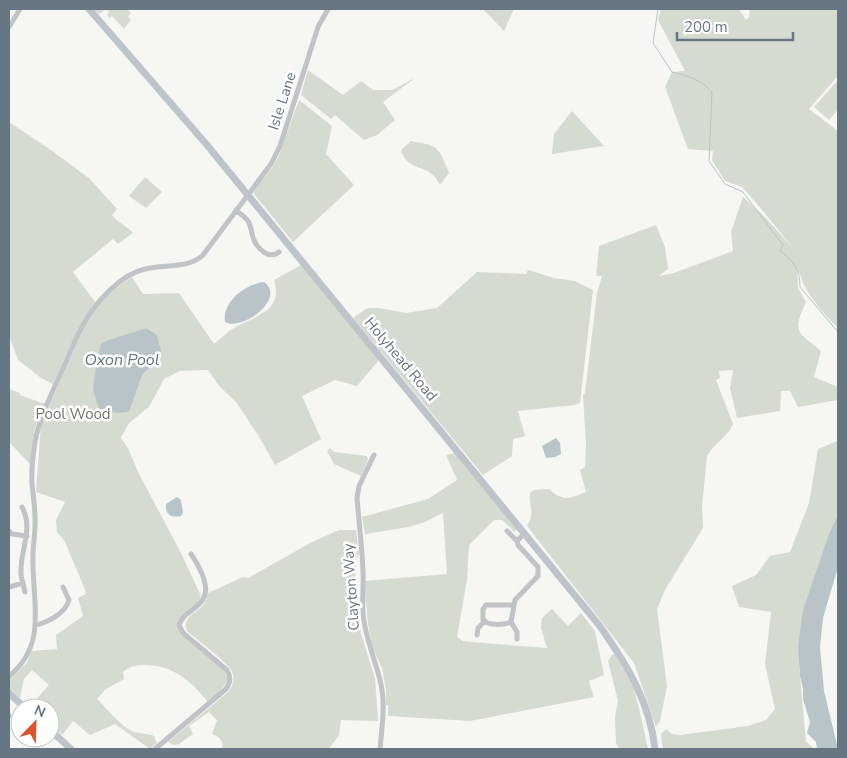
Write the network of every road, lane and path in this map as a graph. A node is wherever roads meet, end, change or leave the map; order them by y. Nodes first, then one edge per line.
1 (20, 9) edge
2 (89, 9) edge
3 (328, 9) edge
4 (9, 27) edge
5 (248, 194) junction
6 (236, 210) junction
7 (278, 256) dead end
8 (374, 455) dead end
9 (22, 507) dead end
10 (9, 531) edge
11 (507, 531) dead end
12 (525, 533) junction
13 (27, 536) junction
14 (517, 541) junction
15 (191, 554) dead end
16 (23, 583) junction
17 (9, 587) edge
18 (63, 587) dead end
19 (25, 592) dead end
20 (513, 605) junction
21 (485, 621) junction
22 (510, 622) junction
23 (35, 625) junction
24 (477, 635) dead end
25 (517, 639) dead end
26 (9, 676) edge
27 (60, 739) edge
28 (71, 749) edge
29 (155, 749) edge
30 (380, 749) edge
31 (655, 749) edge

1 - 4 street
2 - 5 main road, Holyhead Road
3 - 5 street, Isle Lane
5 - 6 street, Isle Lane
5 - 12 main road, Holyhead Road
6 - 7 street
6 - 23 street, Isle Lane
8 - 30 street, Clayton Way
9 - 13 street
10 - 13 street
11 - 14 street
12 - 14 street
12 - 31 main road, Holyhead Road
13 - 16 street
14 - 20 street
15 - 29 street
16 - 17 street
16 - 19 street
18 - 23 street
20 - 21 street
20 - 22 street
21 - 22 street
21 - 24 street
22 - 25 street
23 - 26 street, Isle Lane
27 - 28 main road

